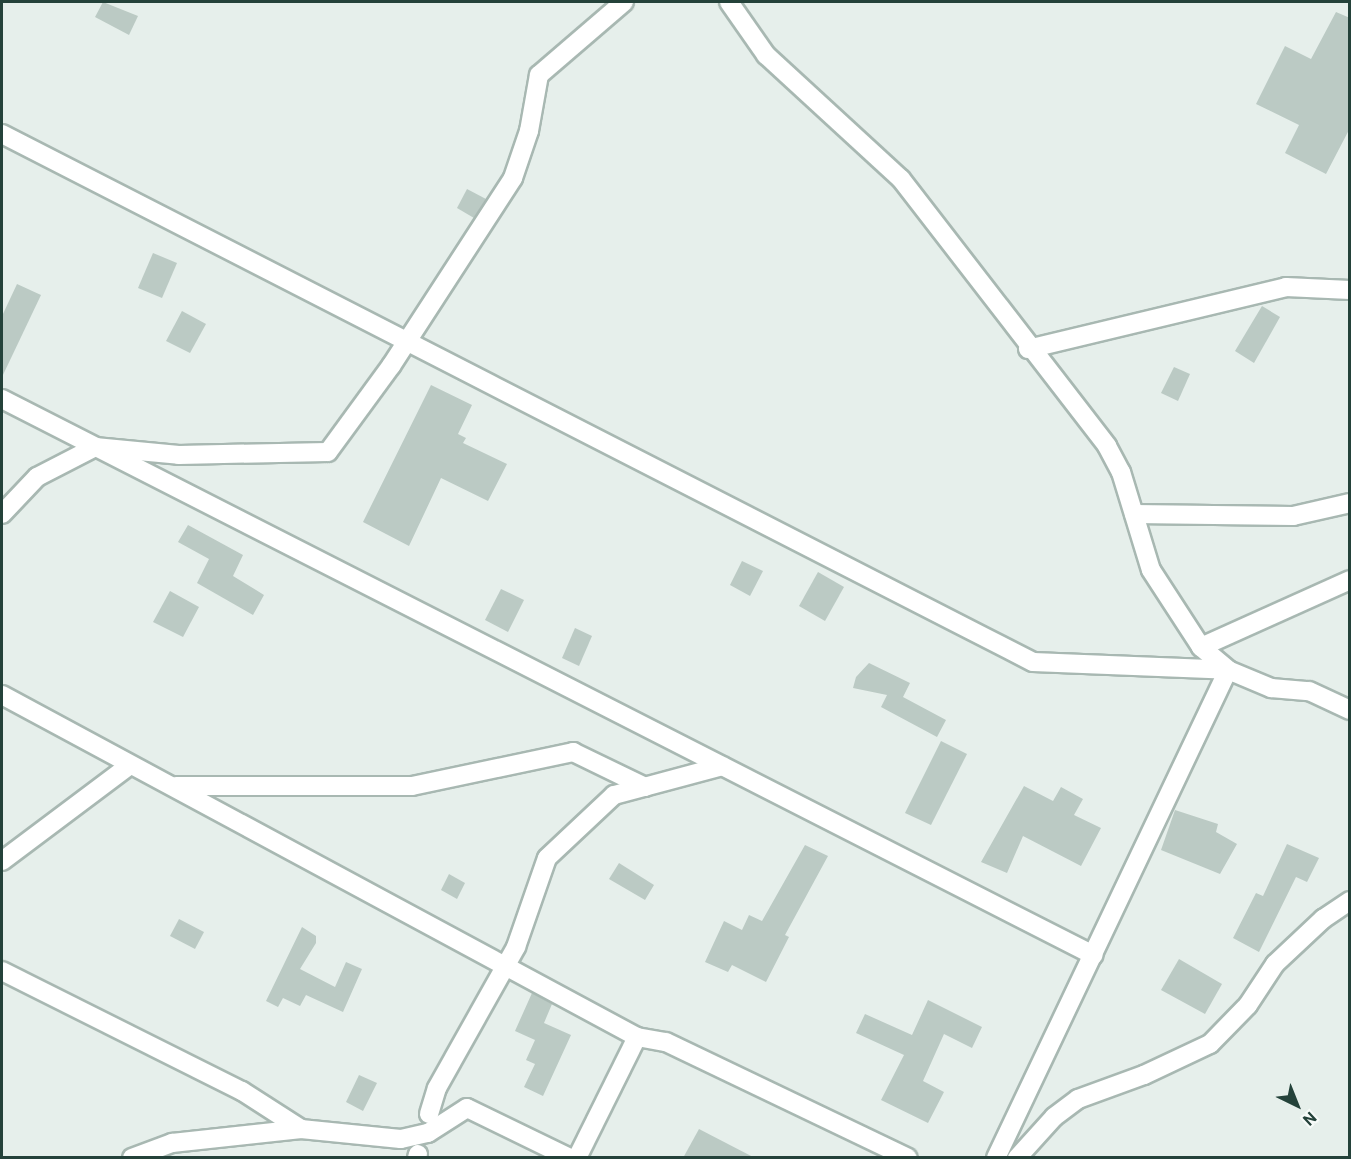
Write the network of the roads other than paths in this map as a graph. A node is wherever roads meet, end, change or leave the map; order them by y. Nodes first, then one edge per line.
1 (624, 2) edge
2 (729, 2) edge
3 (2, 134) edge
4 (1350, 290) edge
5 (406, 342) junction
6 (1028, 349) junction
7 (2, 399) edge
8 (95, 447) junction
9 (1350, 503) edge
10 (2, 514) edge
11 (1134, 514) junction
12 (1350, 580) edge
13 (1201, 647) junction
14 (1228, 670) junction
15 (2, 695) edge
16 (1350, 710) edge
17 (130, 765) junction
18 (722, 766) junction
19 (171, 786) junction
20 (645, 787) junction
21 (2, 861) edge
22 (1350, 901) edge
23 (1093, 955) junction
24 (506, 966) junction
25 (2, 971) edge
26 (637, 1037) junction
27 (429, 1114) dead end
28 (302, 1129) junction
29 (132, 1158) edge
30 (570, 1158) edge
31 (577, 1158) edge
32 (908, 1158) edge
33 (996, 1158) edge
34 (1017, 1158) edge

1 - 5 street
2 - 6 street
3 - 5 street
4 - 6 street
5 - 8 street
5 - 14 street
6 - 11 street
7 - 8 street
8 - 10 street
8 - 18 street
9 - 11 street
11 - 13 street
12 - 13 street
13 - 14 street
14 - 16 street
14 - 23 street
15 - 17 street
17 - 19 street
17 - 21 street
18 - 20 street
18 - 23 street
19 - 20 street
19 - 24 street
20 - 24 street
22 - 34 street
23 - 33 street
24 - 26 street
24 - 27 street
25 - 28 street
26 - 31 street
26 - 32 street
28 - 29 street
28 - 30 street

